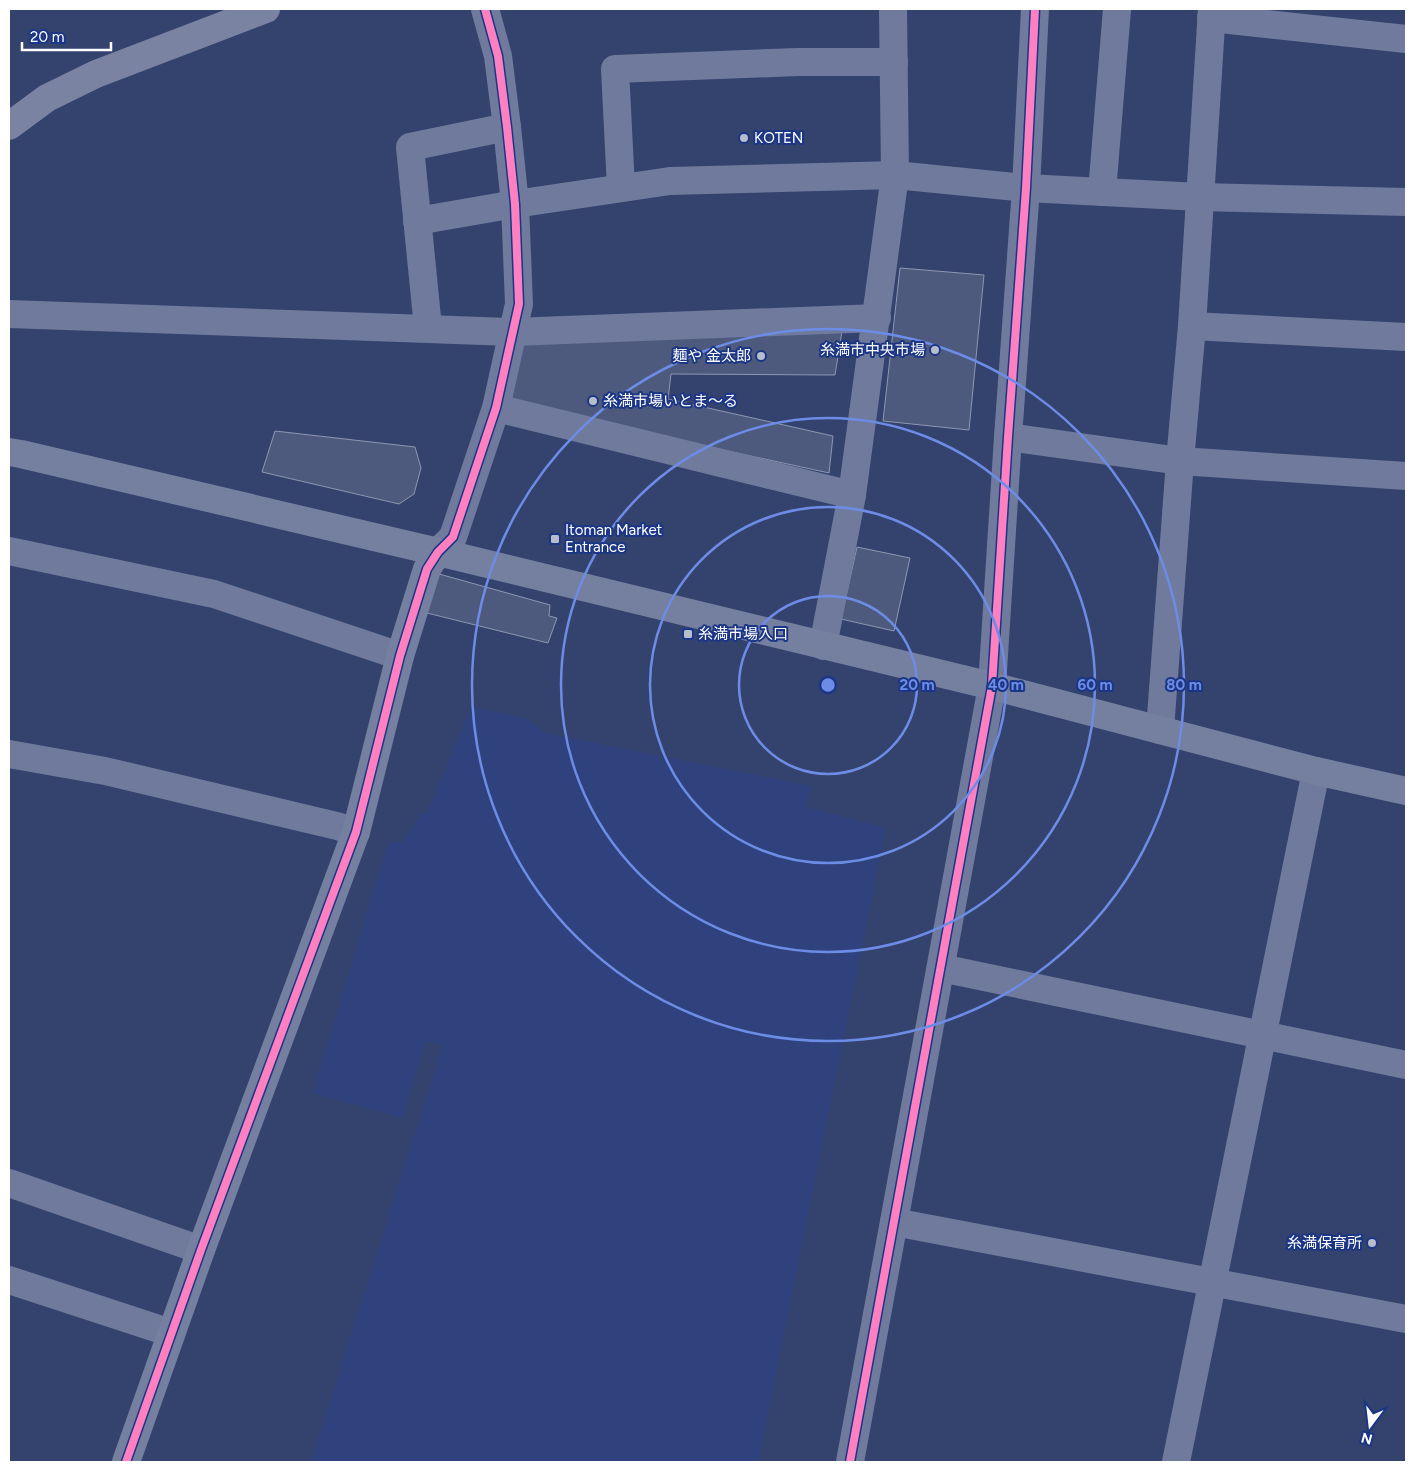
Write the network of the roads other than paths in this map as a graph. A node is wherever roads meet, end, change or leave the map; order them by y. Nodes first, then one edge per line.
1 (266, 9) edge
2 (485, 9) edge
3 (893, 9) edge
4 (1035, 9) edge
5 (1117, 9) edge
6 (1212, 13) edge
7 (1406, 39) edge
8 (894, 62) junction
9 (11, 127) edge
10 (507, 127) junction
11 (895, 175) junction
12 (621, 188) junction
13 (1026, 188) junction
14 (1102, 192) junction
15 (1200, 198) junction
16 (1406, 202) edge
17 (515, 204) junction
18 (417, 221) junction
19 (9, 314) edge
20 (877, 318) junction
21 (1192, 326) junction
22 (428, 328) junction
23 (513, 332) junction
24 (1406, 337) edge
25 (496, 408) junction
26 (1008, 437) junction
27 (13, 452) edge
28 (1180, 461) junction
29 (1406, 476) edge
30 (852, 495) junction
31 (9, 551) edge
32 (438, 552) junction
33 (823, 646) junction
34 (400, 656) junction
35 (992, 686) junction
36 (1160, 730) junction
37 (9, 754) edge
38 (1316, 771) junction
39 (1406, 791) edge
40 (356, 832) junction
41 (941, 968) junction
42 (1263, 1035) junction
43 (1406, 1065) edge
44 (9, 1183) edge
45 (894, 1222) junction
46 (201, 1250) junction
47 (9, 1280) edge
48 (1212, 1283) junction
49 (1406, 1319) edge
50 (171, 1334) junction
51 (126, 1462) edge
52 (850, 1462) edge
53 (1176, 1462) edge

1 - 9 main road
2 - 10 street
3 - 8 street
4 - 13 street
5 - 14 street
6 - 7 street
6 - 15 street
8 - 11 street
8 - 12 street
10 - 17 street
10 - 18 street
11 - 12 street
11 - 13 street
11 - 20 street
12 - 17 street
13 - 14 street
13 - 26 street
14 - 15 street
15 - 16 street
15 - 21 street
17 - 18 street
17 - 23 street
18 - 22 street
19 - 22 street
20 - 23 street
20 - 30 street
21 - 24 street
21 - 28 street
22 - 23 street
23 - 25 street
25 - 30 street
25 - 32 street
26 - 28 street
26 - 35 street
27 - 32 street
28 - 29 street
28 - 36 street
30 - 33 street
31 - 34 street
32 - 33 street
32 - 34 street
33 - 35 street
34 - 40 street
35 - 36 street
35 - 41 street
36 - 38 street
37 - 40 street
38 - 39 street
38 - 42 street
40 - 46 street
41 - 42 street
41 - 45 street
42 - 43 street
42 - 48 street
44 - 46 street
45 - 48 street
45 - 52 street
46 - 50 street
47 - 50 street
48 - 49 street
48 - 53 street
50 - 51 street

